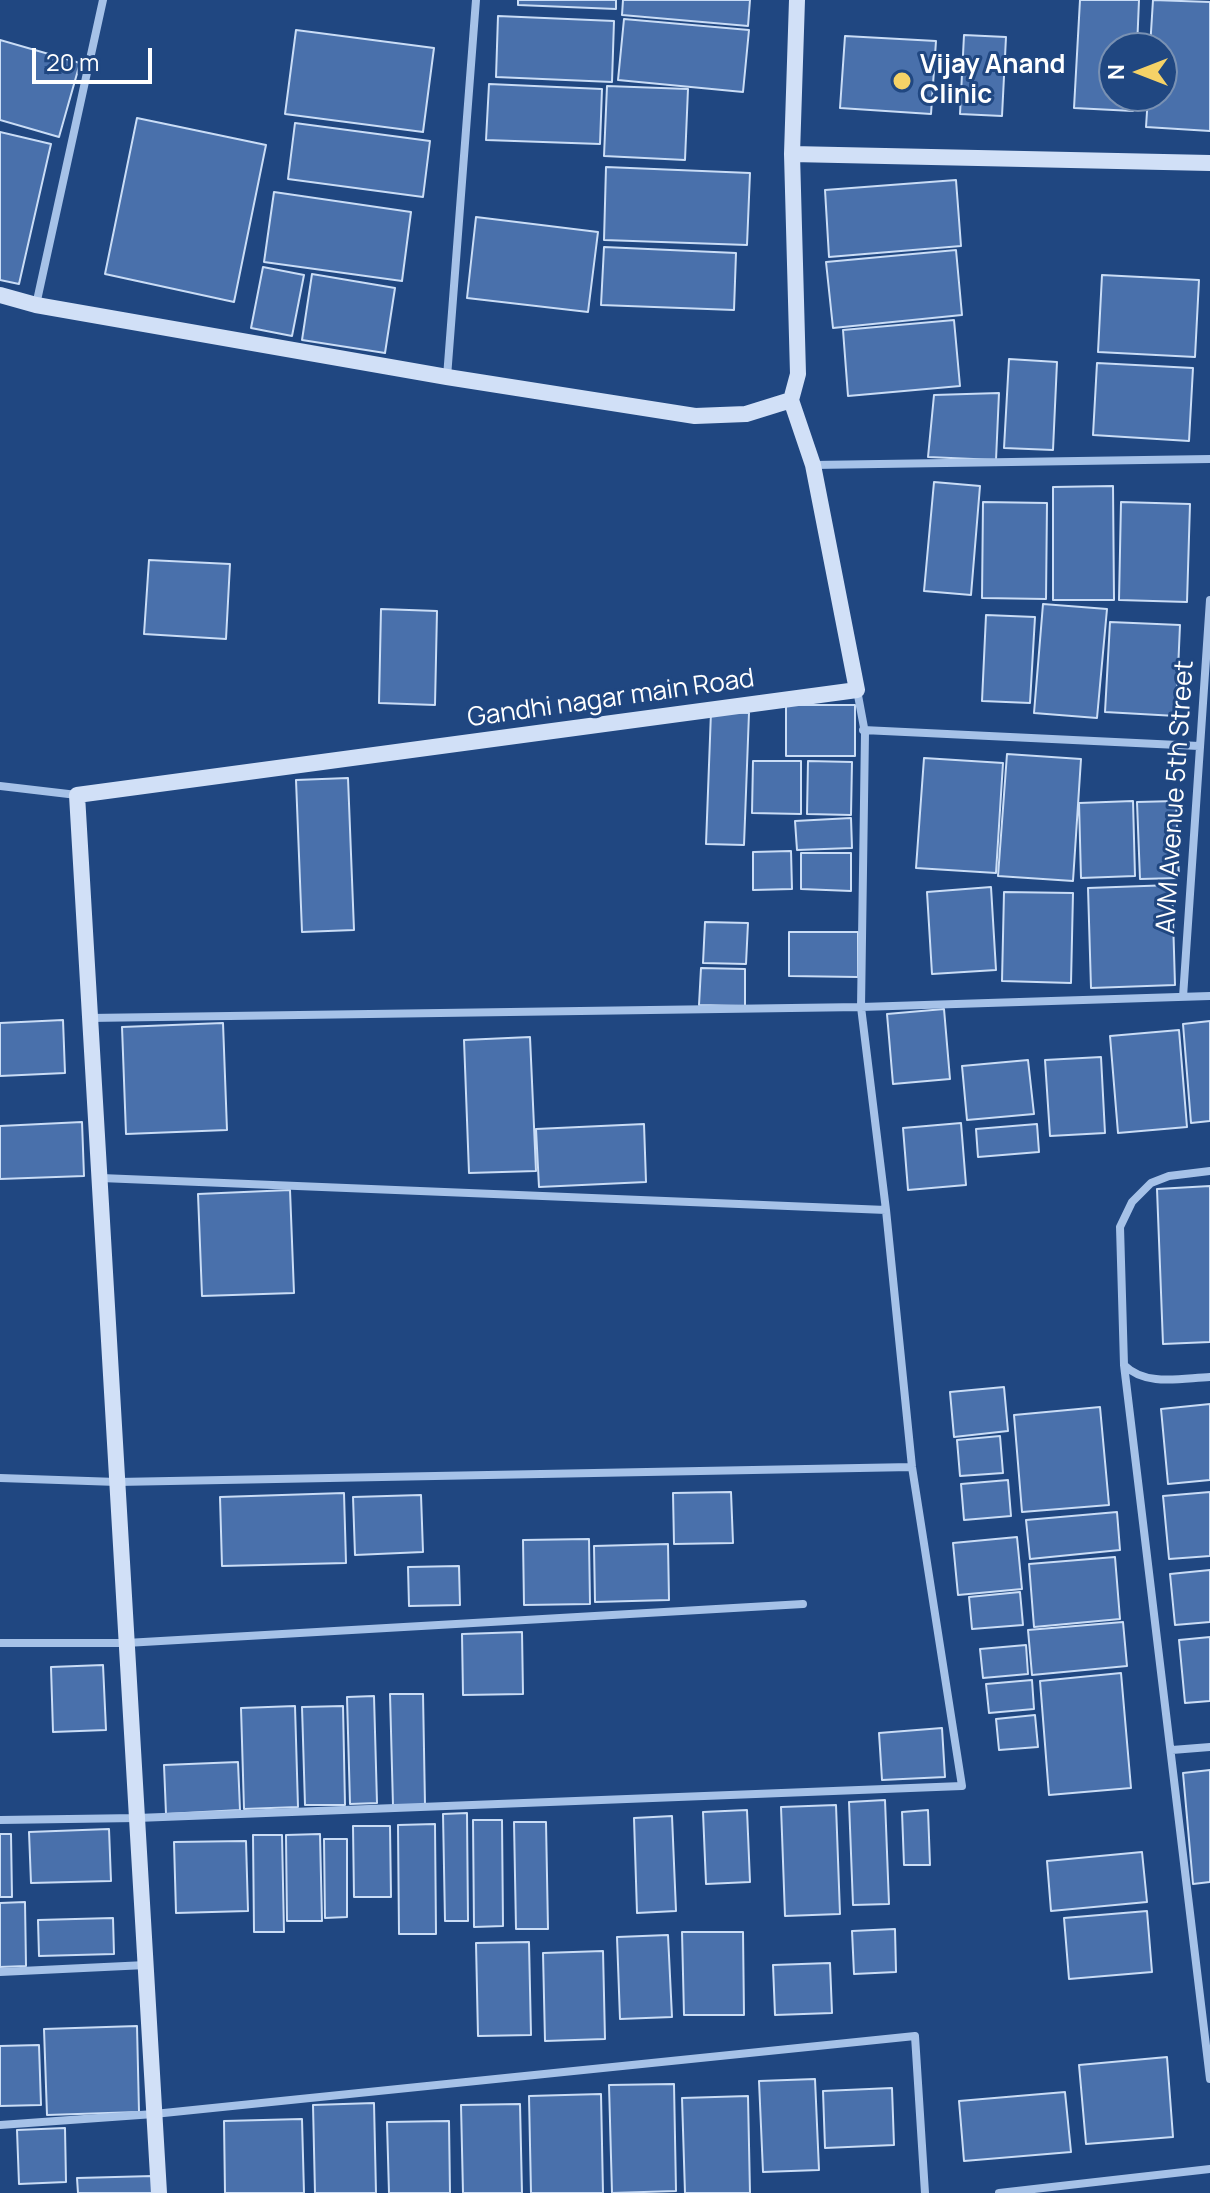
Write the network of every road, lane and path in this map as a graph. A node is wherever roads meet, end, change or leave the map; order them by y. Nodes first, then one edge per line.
1 (103, 0) edge
2 (476, 0) edge
3 (797, 0) edge
4 (792, 154) junction
5 (1210, 163) edge
6 (0, 295) edge
7 (36, 305) junction
8 (447, 377) junction
9 (791, 400) junction
10 (1210, 459) edge
11 (813, 465) junction
12 (1210, 600) edge
13 (857, 690) junction
14 (863, 730) junction
15 (1199, 746) junction
16 (0, 786) edge
17 (77, 795) junction
18 (1210, 996) edge
19 (1183, 997) junction
20 (861, 1007) junction
21 (89, 1018) junction
22 (1210, 1171) edge
23 (101, 1178) junction
24 (886, 1210) junction
25 (1124, 1365) junction
26 (1210, 1377) edge
27 (912, 1467) junction
28 (0, 1478) edge
29 (117, 1482) junction
30 (803, 1604) dead end
31 (0, 1643) edge
32 (126, 1643) junction
33 (1210, 1747) edge
34 (1172, 1750) junction
35 (137, 1818) junction
36 (0, 1820) edge
37 (147, 1965) junction
38 (0, 1972) edge
39 (1207, 2032) edge
40 (1210, 2079) edge
41 (154, 2114) junction
42 (0, 2125) edge
43 (1210, 2169) edge
44 (159, 2193) edge
45 (925, 2193) edge
46 (999, 2193) edge

1 - 7 street
2 - 8 street
3 - 4 street
4 - 5 street
4 - 9 street
6 - 7 street
7 - 8 street
8 - 9 street
9 - 11 street
10 - 11 street
11 - 13 street
12 - 15 street, AVM Avenue 5th Street
13 - 14 street
13 - 17 street, Gandhi nagar main Road
14 - 15 street
14 - 20 street
15 - 19 street, AVM Avenue 5th Street
16 - 17 street
17 - 21 street
18 - 19 street
19 - 20 street
20 - 21 street
20 - 24 street
21 - 23 street
22 - 25 street
23 - 24 street
23 - 29 street
24 - 27 street
25 - 26 street
25 - 34 street
27 - 29 street
27 - 35 street
28 - 29 street
29 - 32 street
30 - 32 street
31 - 32 street
32 - 35 street
33 - 34 street
34 - 39 street
35 - 36 street
35 - 37 street
37 - 38 street
37 - 41 street
39 - 40 street
41 - 42 street
41 - 44 street
41 - 45 street
43 - 46 street

